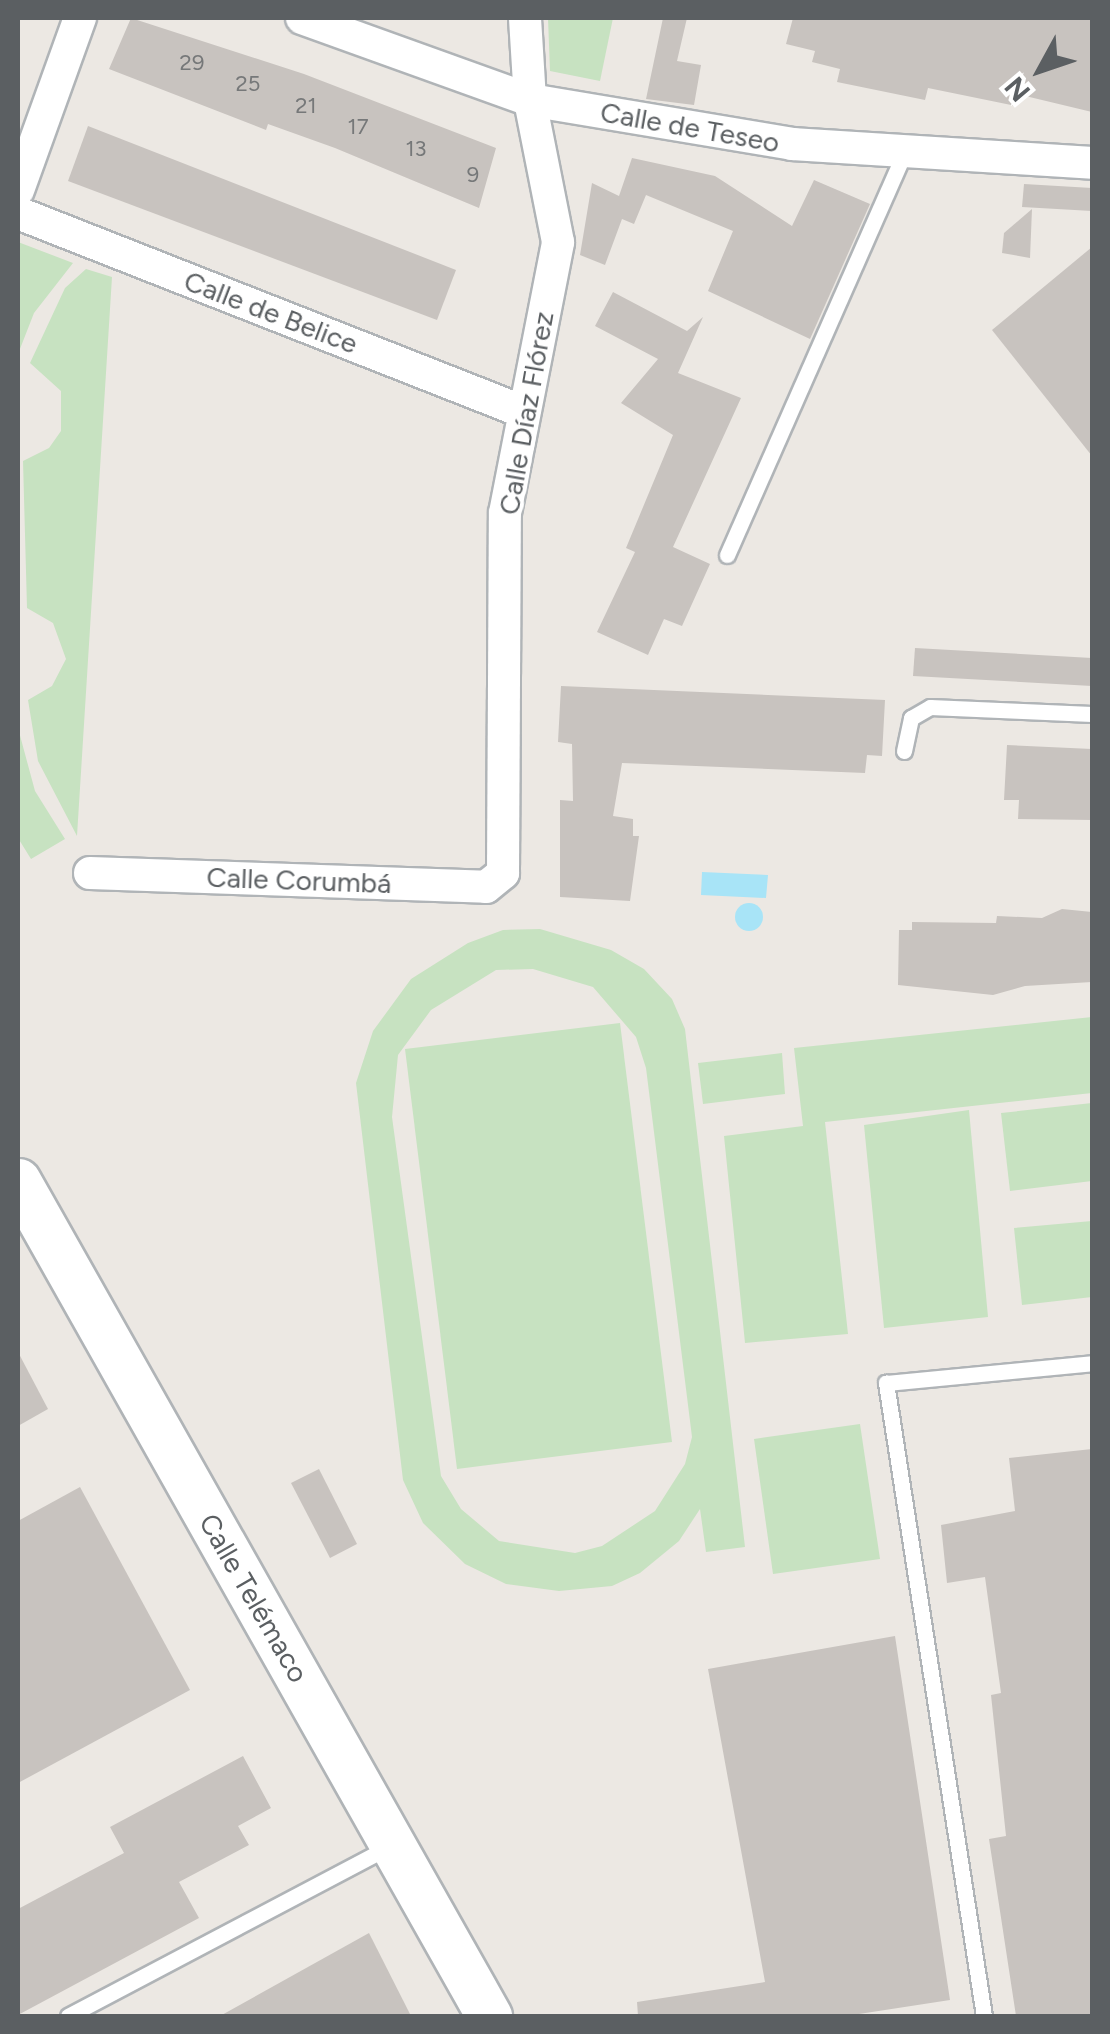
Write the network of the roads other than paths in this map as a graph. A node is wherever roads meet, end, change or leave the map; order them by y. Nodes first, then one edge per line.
1 (80, 18) edge
2 (302, 18) edge
3 (525, 18) edge
4 (530, 100) junction
5 (905, 152) junction
6 (1092, 163) edge
7 (18, 190) edge
8 (18, 213) edge
9 (524, 412) junction
10 (726, 555) dead end
11 (1092, 714) edge
12 (904, 751) dead end
13 (90, 873) dead end
14 (503, 873) joint
15 (18, 1181) edge
16 (1092, 1362) edge
17 (394, 1844) junction
18 (68, 2016) edge
19 (489, 2016) edge
20 (984, 2016) edge

1 - 7 street
2 - 4 street, Calle de Teseo
3 - 4 street, Calle Díaz Flórez
4 - 5 street, Calle de Teseo
4 - 9 street, Calle Díaz Flórez
5 - 6 street, Calle de Teseo
5 - 10 lane
8 - 9 street, Calle de Belice
9 - 14 street, Calle Díaz Flórez
11 - 12 lane
13 - 14 street, Calle Corumbá
15 - 17 street, Calle Telémaco
16 - 20 lane
17 - 18 lane
17 - 19 street, Calle Telémaco

